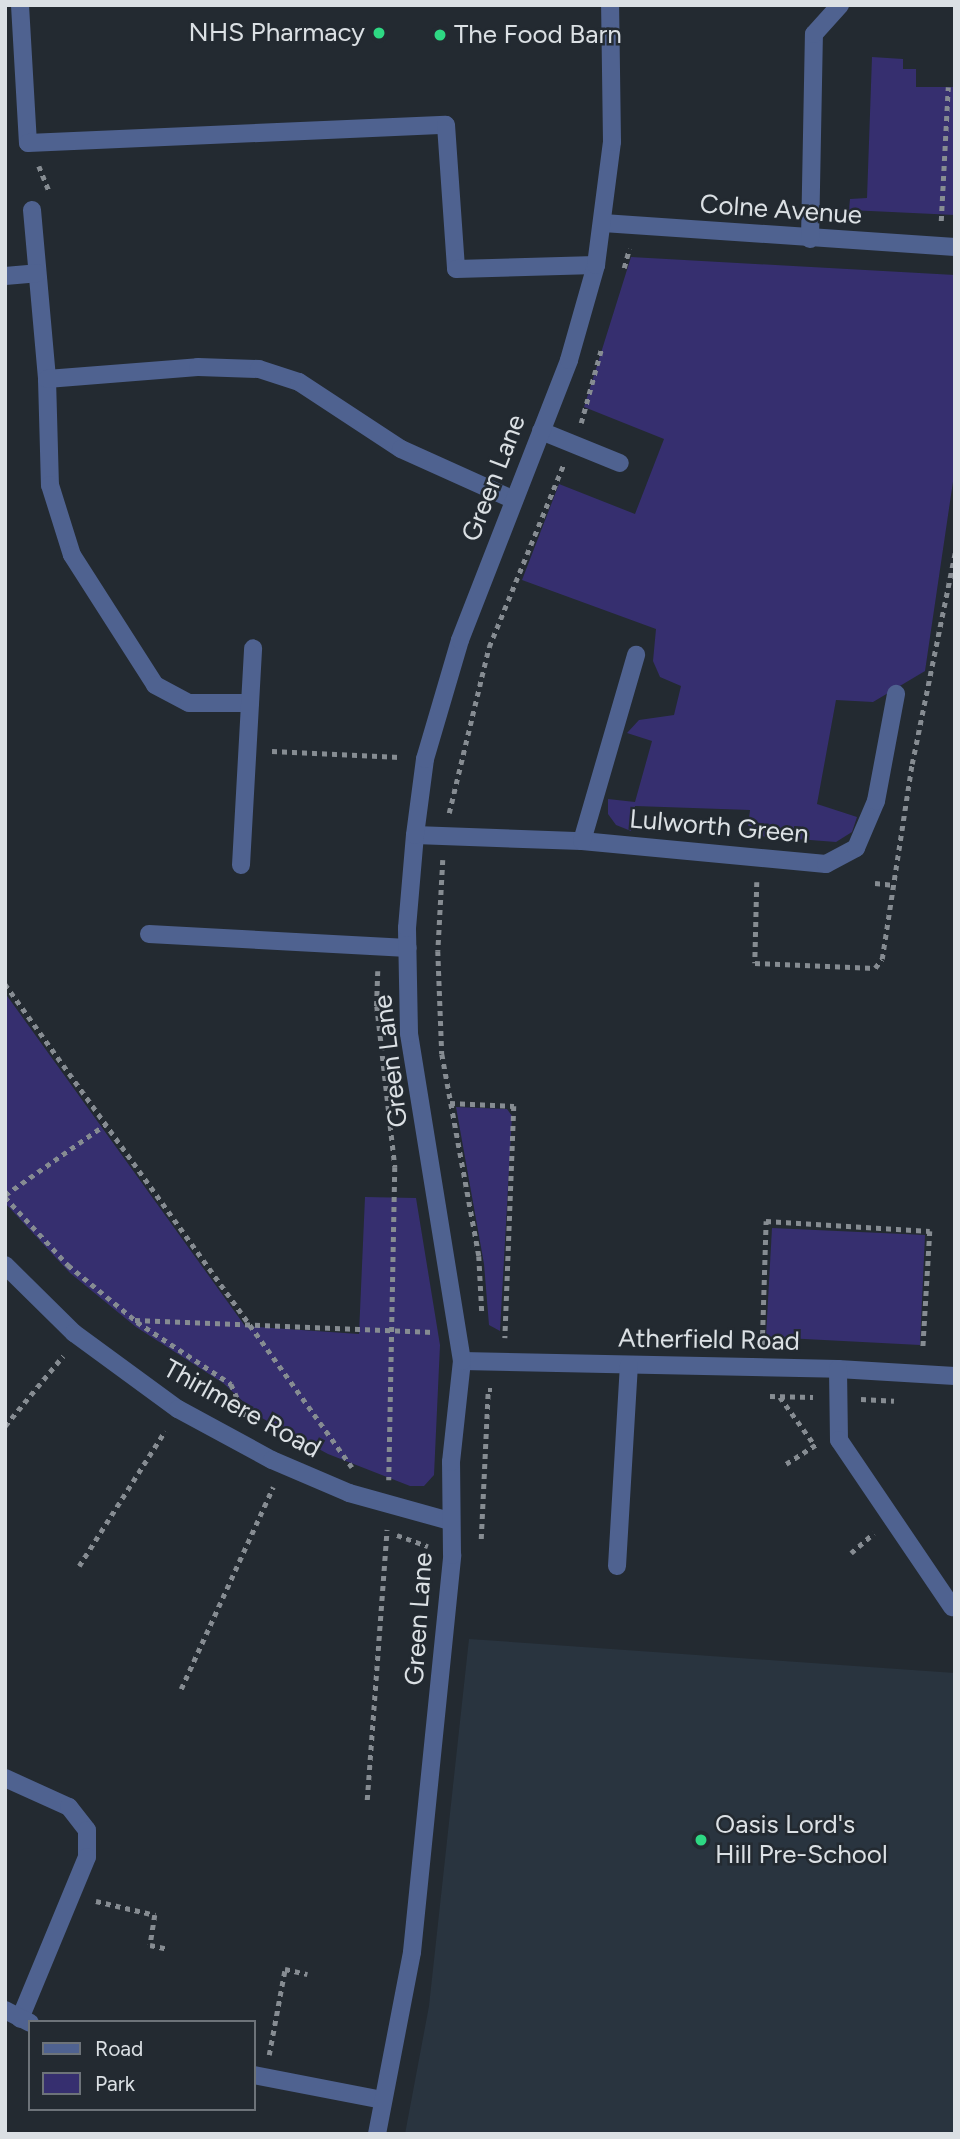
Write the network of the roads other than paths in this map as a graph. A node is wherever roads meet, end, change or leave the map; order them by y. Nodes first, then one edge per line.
1 (20, 5) edge
2 (610, 5) edge
3 (841, 5) edge
4 (32, 210) dead end
5 (603, 223) junction
6 (810, 239) junction
7 (947, 247) edge
8 (596, 265) junction
9 (37, 273) junction
10 (5, 276) edge
11 (47, 379) junction
12 (541, 431) junction
13 (620, 463) dead end
14 (514, 500) junction
15 (253, 648) dead end
16 (636, 655) dead end
17 (896, 694) dead end
18 (250, 704) junction
19 (415, 835) junction
20 (582, 841) junction
21 (241, 865) dead end
22 (149, 934) dead end
23 (408, 948) junction
24 (5, 1265) edge
25 (462, 1361) junction
26 (629, 1365) junction
27 (838, 1369) junction
28 (955, 1376) edge
29 (450, 1521) junction
30 (617, 1566) dead end
31 (952, 1607) dead end
32 (5, 1778) edge
33 (18, 2017) edge
34 (259, 2076) edge
35 (383, 2100) junction
36 (377, 2134) edge

1 - 8 street
2 - 5 street, Green Lane
3 - 6 street
4 - 9 street
5 - 6 street, Colne Avenue
5 - 8 street, Green Lane
6 - 7 street, Colne Avenue
8 - 12 street, Green Lane
9 - 10 street
9 - 11 street
11 - 14 street
11 - 18 street
12 - 13 street
12 - 14 street, Green Lane
14 - 19 street, Green Lane
15 - 18 street
16 - 20 street
17 - 20 street, Lulworth Green
18 - 21 street
19 - 20 street, Lulworth Green
19 - 23 street, Green Lane
22 - 23 street
23 - 25 street, Green Lane
24 - 29 street, Thirlmere Road
25 - 26 street, Atherfield Road
25 - 29 street, Green Lane
26 - 27 street, Atherfield Road
26 - 30 street
27 - 28 street, Atherfield Road
27 - 31 street
29 - 35 street, Green Lane
32 - 33 street
34 - 35 street
35 - 36 street, Green Lane

